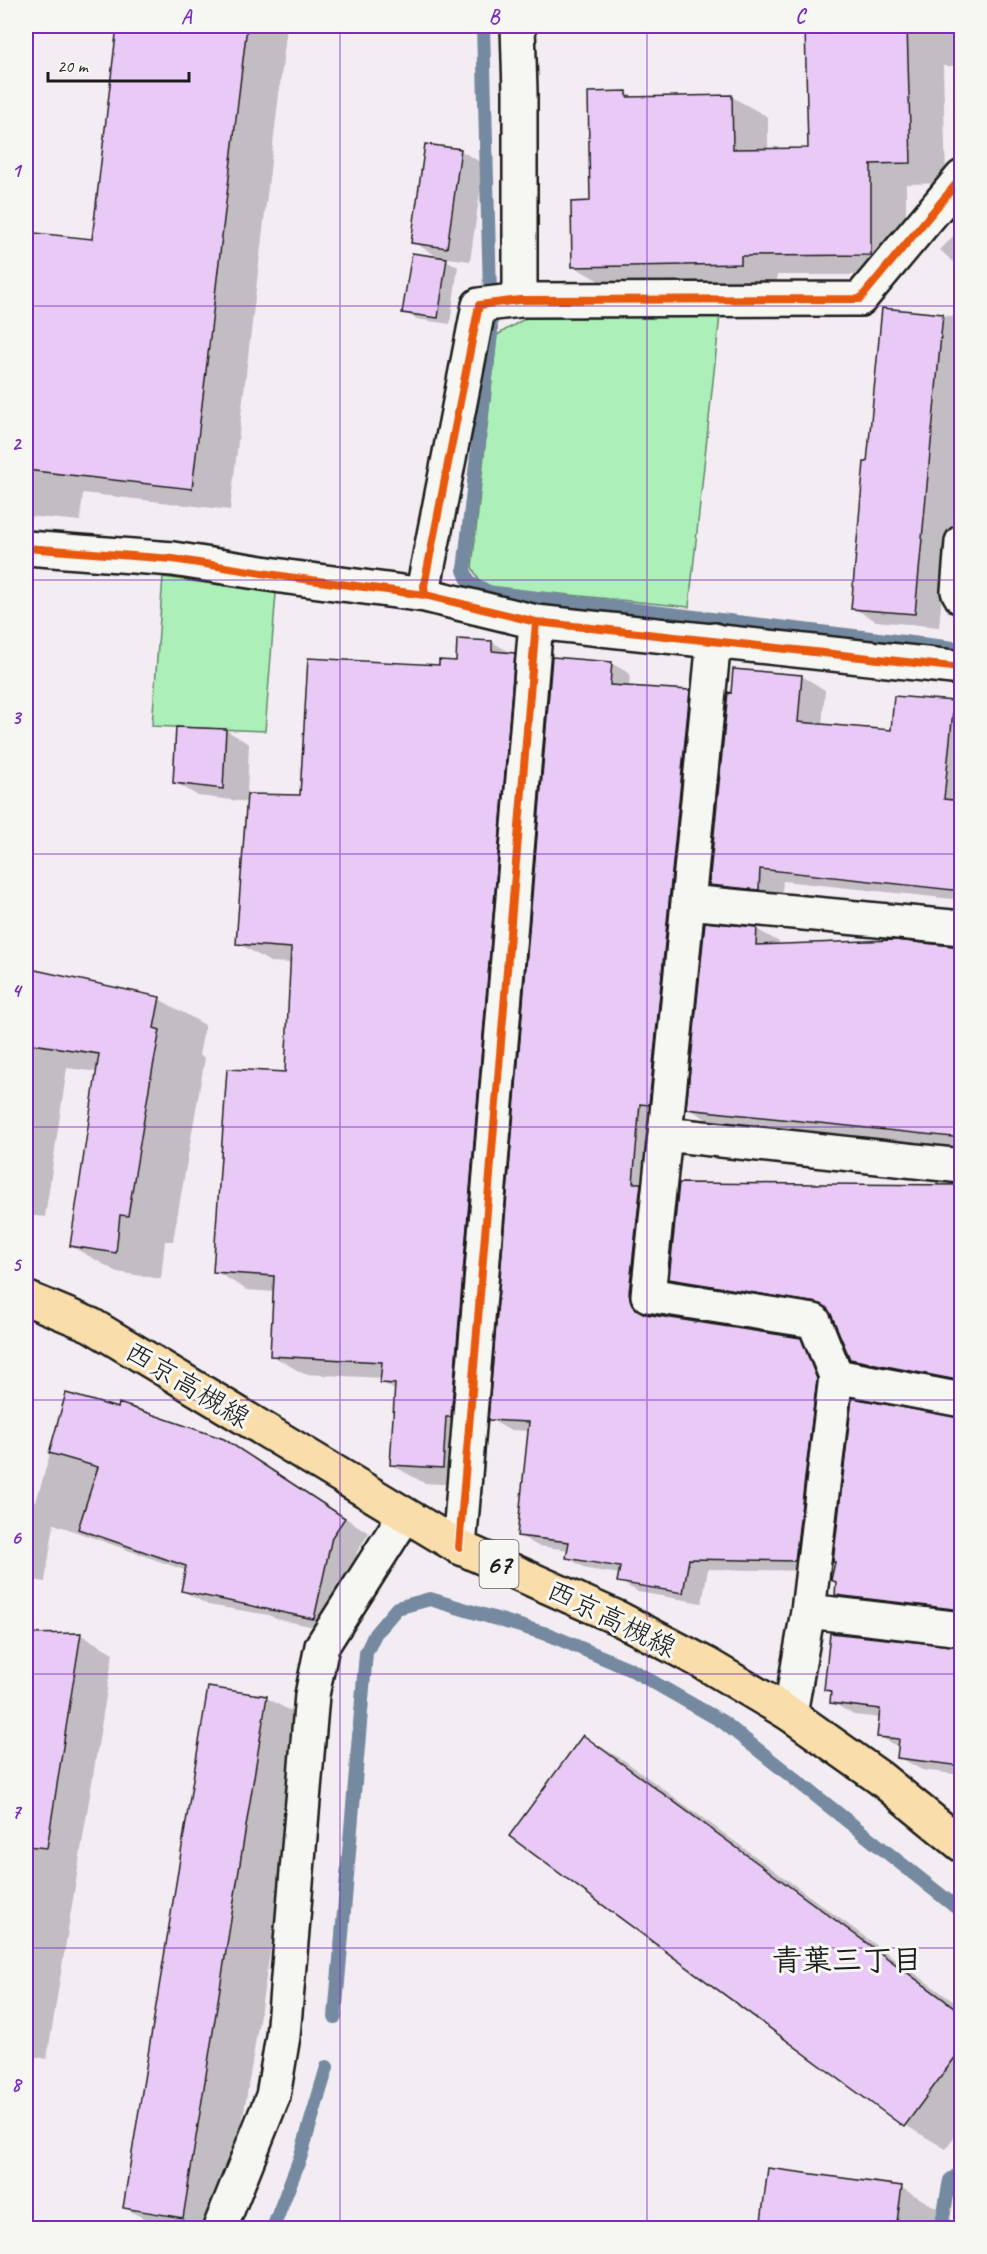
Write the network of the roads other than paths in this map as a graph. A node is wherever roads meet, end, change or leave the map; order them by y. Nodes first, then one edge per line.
1 (518, 26) edge
2 (962, 177) edge
3 (518, 300) junction
4 (962, 542) edge
5 (26, 548) edge
6 (425, 595) junction
7 (962, 598) edge
8 (536, 622) junction
9 (714, 640) junction
10 (962, 668) edge
11 (688, 902) junction
12 (962, 928) edge
13 (665, 1134) junction
14 (962, 1166) edge
15 (26, 1298) edge
16 (836, 1376) junction
17 (962, 1400) edge
18 (405, 1515) junction
19 (459, 1547) junction
20 (808, 1611) junction
21 (962, 1629) edge
22 (790, 1714) junction
23 (962, 1845) edge
24 (220, 2229) edge

1 - 3 street
2 - 3 street
3 - 6 street
4 - 7 street
5 - 6 street
6 - 8 street
8 - 9 street
8 - 19 street
9 - 10 street
9 - 11 street
11 - 12 street
11 - 13 street
13 - 14 street
13 - 16 street
15 - 18 main road, 西京高槻線 / 67
16 - 17 street
16 - 20 street
18 - 19 main road, 西京高槻線 / 67
18 - 24 street
19 - 22 main road, 西京高槻線 / 67
20 - 21 street
20 - 22 street
22 - 23 main road, 西京高槻線 / 67

